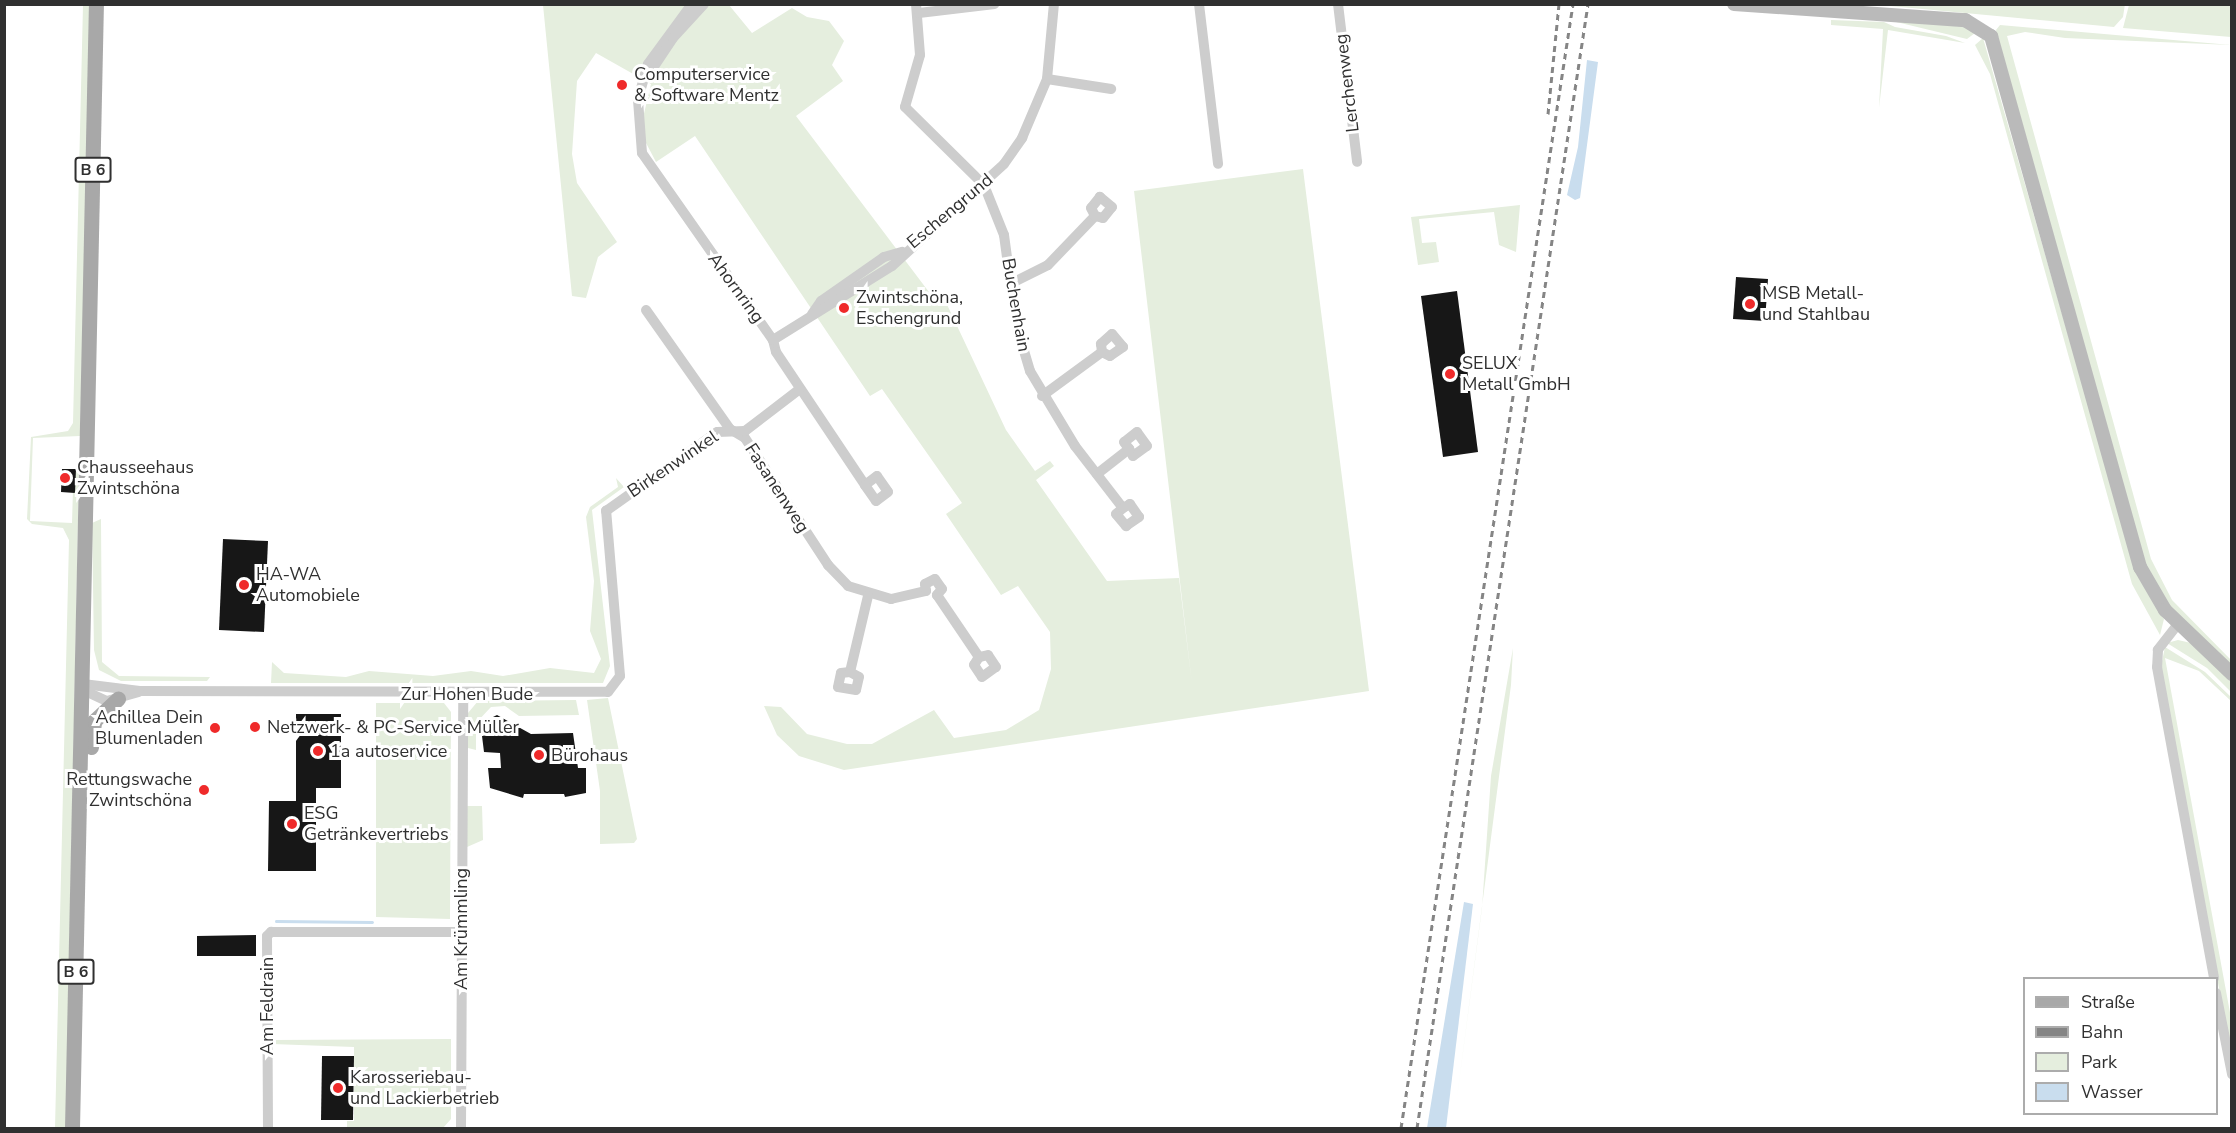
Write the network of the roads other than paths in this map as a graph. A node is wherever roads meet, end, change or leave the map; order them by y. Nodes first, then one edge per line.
1 (96, 4) edge
2 (692, 4) edge
3 (704, 4) edge
4 (994, 4) edge
5 (1054, 4) edge
6 (1199, 4) edge
7 (1338, 4) edge
8 (1734, 4) edge
9 (918, 9) edge
10 (1047, 79) junction
11 (643, 82) junction
12 (1111, 89) dead end
13 (1357, 162) dead end
14 (1218, 164) dead end
15 (984, 185) junction
16 (1095, 216) dead end
17 (1010, 284) junction
18 (646, 310) dead end
19 (773, 340) junction
20 (1102, 352) dead end
21 (800, 389) junction
22 (1042, 396) junction
23 (734, 432) junction
24 (1129, 449) dead end
25 (1097, 474) junction
26 (865, 485) dead end
27 (1123, 508) dead end
28 (606, 511) joint
29 (926, 591) junction
30 (937, 595) junction
31 (868, 596) junction
32 (2178, 624) junction
33 (979, 657) dead end
34 (850, 672) dead end
35 (2232, 674) edge
36 (83, 687) junction
37 (140, 692) junction
38 (463, 694) junction
39 (118, 699) junction
40 (80, 814) junction
41 (461, 932) junction
42 (2214, 977) edge
43 (2218, 998) edge
44 (2232, 1074) edge
45 (72, 1128) edge
46 (268, 1128) edge
47 (460, 1128) edge

1 - 36 main road, B 6
2 - 11 street, Ahornring
3 - 11 street, Ahornring
4 - 9 street
5 - 10 street, Eschengrund
6 - 14 street
7 - 13 street, Lerchenweg
8 - 32 street
9 - 15 street
10 - 12 street
10 - 15 street, Eschengrund
11 - 19 street, Ahornring
15 - 17 street, Buchenhain
15 - 19 street, Eschengrund
16 - 17 street
17 - 22 street, Buchenhain
18 - 23 street, Fasanenweg
19 - 21 street, Ahornring
20 - 22 street
21 - 23 street, Birkenwinkel
21 - 26 street, Ahornring
22 - 25 street, Buchenhain
23 - 28 street, Birkenwinkel
23 - 31 street, Fasanenweg
24 - 25 street
25 - 27 street, Buchenhain
28 - 38 street, Zur Hohen Bude
29 - 30 street
29 - 30 street
29 - 31 street, Fasanenweg
30 - 33 street
31 - 34 street
32 - 35 street
32 - 42 street
36 - 37 street, Zur Hohen Bude
36 - 39 street, Zur Hohen Bude
36 - 40 main road, B 6
37 - 38 street, Zur Hohen Bude
37 - 39 street, Zur Hohen Bude
38 - 41 street, Am Krümmling
39 - 40 main road
40 - 45 main road, B 6
41 - 46 street, Am Feldrain
41 - 47 street, Am Krümmling
43 - 44 street

